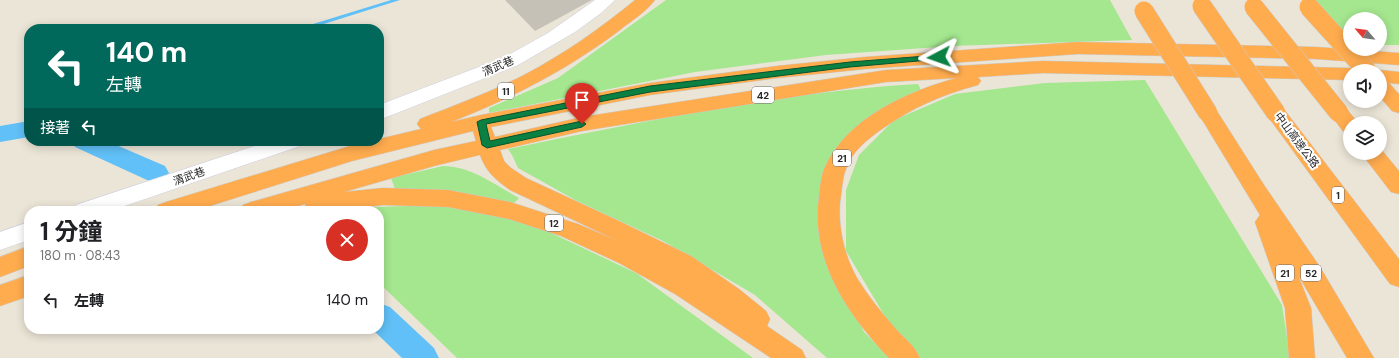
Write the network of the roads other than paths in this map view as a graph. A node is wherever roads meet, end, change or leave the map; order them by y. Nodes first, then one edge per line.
1 (606, 0) edge
2 (646, 0) edge
3 (1200, 3) edge
4 (1306, 3) edge
5 (1251, 4) edge
6 (1141, 5) edge
7 (1399, 59) edge
8 (1361, 64) edge
9 (1043, 68) junction
10 (1343, 74) edge
11 (1387, 77) edge
12 (1399, 78) edge
13 (1387, 93) edge
14 (1399, 106) edge
15 (384, 111) edge
16 (1343, 118) edge
17 (481, 122) junction
18 (384, 141) edge
19 (487, 145) junction
20 (278, 146) edge
21 (371, 146) edge
22 (383, 146) edge
23 (384, 146) edge
24 (350, 154) junction
25 (1378, 160) edge
26 (1399, 186) edge
27 (1256, 191) junction
28 (99, 206) edge
29 (182, 206) edge
30 (268, 206) edge
31 (307, 206) edge
32 (24, 233) edge
33 (0, 241) edge
34 (24, 258) edge
35 (0, 266) edge
36 (1399, 277) edge
37 (24, 287) edge
38 (0, 296) edge
39 (793, 358) edge
40 (803, 358) edge
41 (907, 358) edge
42 (1302, 358) edge
43 (1361, 358) edge

1 - 15 lane, 清武巷
2 - 18 highway, 11
3 - 36 highway, 中山高速公路 / 1, bridge
4 - 8 highway, bridge
5 - 16 highway, bridge
6 - 27 highway, bridge
7 - 17 highway
9 - 10 highway
9 - 19 highway, 42
9 - 41 highway, 21
11 - 12 highway
13 - 14 highway
17 - 19 highway
17 - 23 highway
19 - 30 highway
19 - 40 highway
20 - 28 lane, 清武巷
21 - 24 highway, 11
22 - 24 highway
24 - 29 highway
25 - 26 highway
27 - 42 highway, 21
27 - 43 highway, 52
31 - 39 highway, 12
32 - 33 lane
34 - 35 highway
37 - 38 highway

